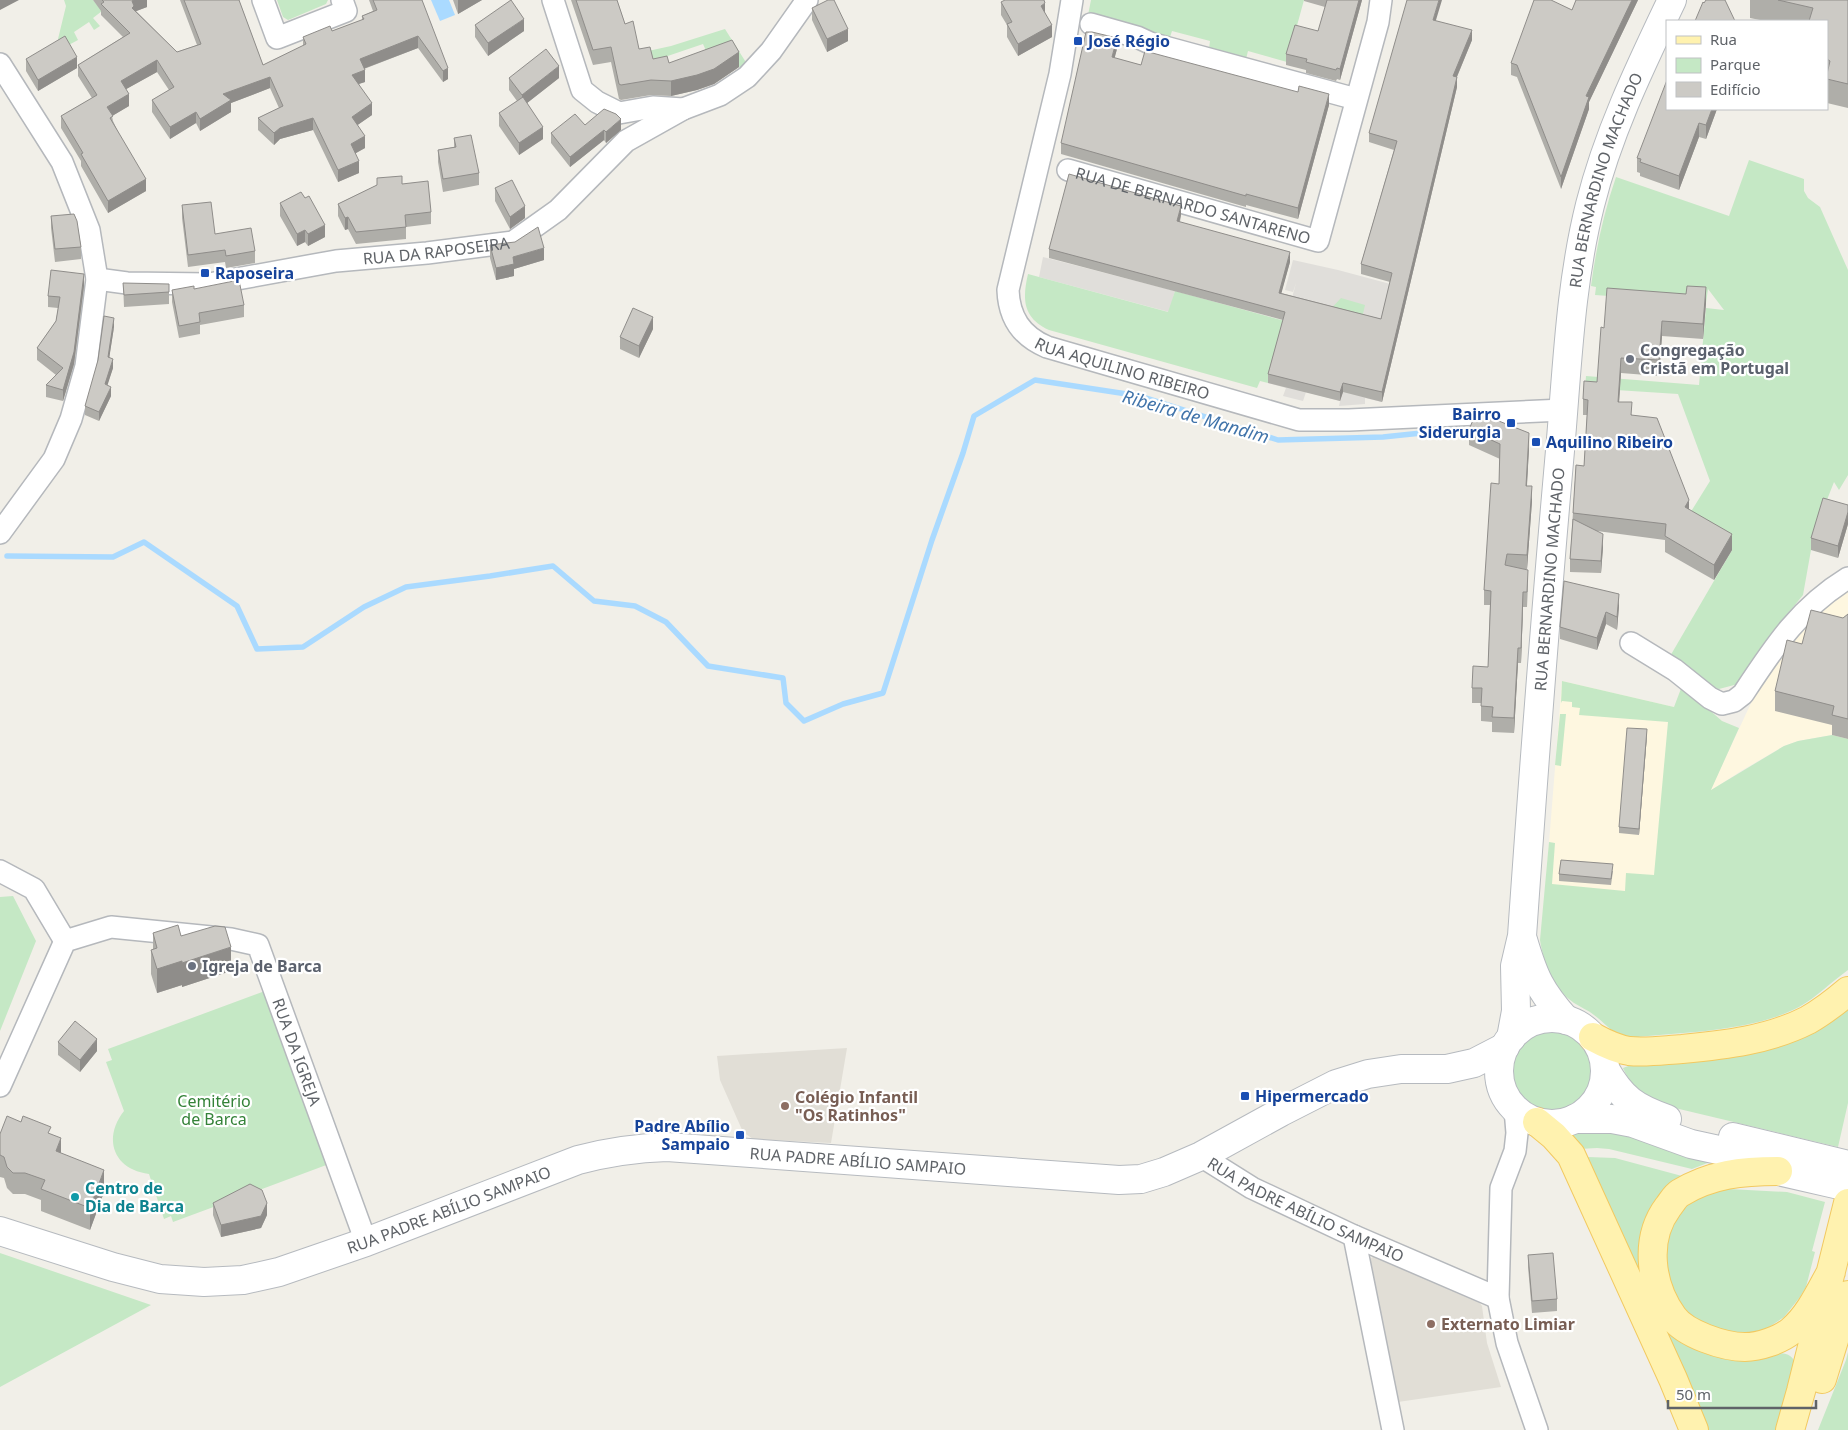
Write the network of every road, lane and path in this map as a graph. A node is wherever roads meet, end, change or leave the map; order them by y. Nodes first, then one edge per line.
1 (263, 0) edge
2 (342, 0) edge
3 (553, 0) edge
4 (807, 0) edge
5 (1072, 0) edge
6 (1381, 0) edge
7 (1672, 0) edge
8 (1091, 24) dead end
9 (0, 64) edge
10 (1356, 99) junction
11 (683, 109) junction
12 (1068, 170) dead end
13 (97, 279) junction
14 (1563, 410) junction
15 (0, 533) edge
16 (1848, 578) edge
17 (1631, 643) dead end
18 (0, 871) edge
19 (1522, 936) junction
20 (65, 941) junction
21 (1848, 991) edge
22 (1566, 1020) junction
23 (1593, 1037) junction
24 (1508, 1042) junction
25 (1447, 1069) junction
26 (1605, 1069) junction
27 (0, 1086) edge
28 (1519, 1109) junction
29 (1574, 1119) junction
30 (1201, 1156) junction
31 (1848, 1165) edge
32 (1778, 1171) junction
33 (1848, 1187) edge
34 (1848, 1203) edge
35 (0, 1231) edge
36 (1354, 1236) junction
37 (366, 1242) junction
38 (1832, 1272) junction
39 (1848, 1295) edge
40 (1498, 1298) junction
41 (1393, 1430) edge
42 (1537, 1430) edge
43 (1694, 1430) edge
44 (1790, 1430) edge
45 (1806, 1430) edge

1 - 2 street
3 - 11 street
4 - 11 street, RUA DA RAPOSEIRA
5 - 14 street, RUA AQUILINO RIBEIRO
6 - 10 street
7 - 14 main road, RUA BERNARDINO MACHADO
8 - 10 street
9 - 13 street
10 - 12 street, RUA DE BERNARDO SANTARENO
11 - 13 street, RUA DA RAPOSEIRA
13 - 15 street
14 - 19 main road, RUA BERNARDINO MACHADO
16 - 17 street
18 - 20 street
19 - 22 main road, RUA BERNARDINO MACHADO
19 - 24 main road, RUA BERNARDINO MACHADO
20 - 27 street
20 - 37 street, RUA DA IGREJA
21 - 23 main road
22 - 23 main road
22 - 24 main road
23 - 26 main road
24 - 25 main road
24 - 28 main road
25 - 28 main road
25 - 30 main road
26 - 29 main road
26 - 31 main road
28 - 29 main road
28 - 40 street
28 - 43 main road
29 - 32 main road
30 - 36 street, RUA PADRE ABÍLIO SAMPAIO
30 - 37 main road, RUA PADRE ABÍLIO SAMPAIO
32 - 33 main road
32 - 38 main road
34 - 38 main road
35 - 37 main road, RUA PADRE ABÍLIO SAMPAIO
36 - 40 street, RUA PADRE ABÍLIO SAMPAIO
36 - 41 street
38 - 44 main road
39 - 45 main road
40 - 42 street

